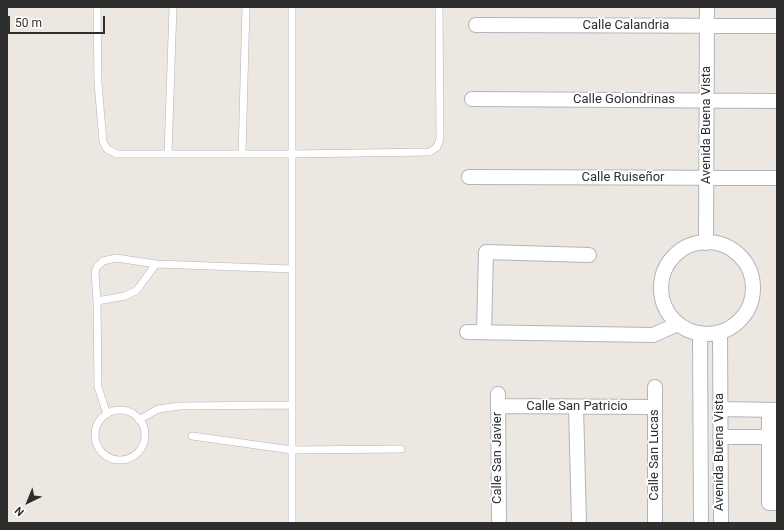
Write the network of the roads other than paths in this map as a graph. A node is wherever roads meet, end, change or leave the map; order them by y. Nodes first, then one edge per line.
1 (97, 7) edge
2 (173, 7) edge
3 (246, 7) edge
4 (292, 7) edge
5 (439, 7) edge
6 (707, 7) edge
7 (476, 25) dead end
8 (707, 26) junction
9 (777, 26) edge
10 (472, 99) dead end
11 (707, 100) junction
12 (777, 101) edge
13 (168, 154) junction
14 (242, 154) junction
15 (292, 154) junction
16 (468, 177) dead end
17 (706, 178) junction
18 (777, 178) edge
19 (706, 243) junction
20 (589, 255) dead end
21 (156, 264) junction
22 (292, 269) junction
23 (97, 301) junction
24 (678, 324) junction
25 (467, 332) dead end
26 (484, 332) junction
27 (720, 332) junction
28 (700, 333) junction
29 (656, 387) dead end
30 (498, 400) joint
31 (292, 405) junction
32 (576, 407) junction
33 (655, 407) junction
34 (720, 409) junction
35 (773, 410) edge
36 (107, 414) junction
37 (139, 420) junction
38 (192, 436) dead end
39 (769, 437) junction
40 (720, 438) junction
41 (401, 449) dead end
42 (292, 450) junction
43 (777, 503) edge
44 (292, 523) edge
45 (499, 523) edge
46 (579, 523) edge
47 (655, 523) edge
48 (701, 523) edge
49 (721, 523) edge

1 - 13 lane
2 - 13 lane
3 - 14 lane
4 - 15 lane
5 - 15 lane
6 - 8 street, Avenida Buena Vista
7 - 8 street, Calle Calandria
8 - 9 street, Calle Calandria
8 - 11 street, Avenida Buena Vista
10 - 11 street, Calle Golondrinas
11 - 12 street, Calle Golondrinas
11 - 17 street, Avenida Buena Vista
13 - 14 lane
14 - 15 lane
15 - 22 lane
16 - 17 street, Calle Ruiseñor
17 - 18 street, Calle Ruiseñor
17 - 19 street, Avenida Buena Vista
19 - 24 street
19 - 27 street
20 - 26 street
21 - 22 lane
21 - 23 lane
21 - 23 lane
22 - 31 lane
23 - 36 lane
24 - 26 street
24 - 28 street
25 - 26 street
27 - 28 street
27 - 34 street, Avenida Buena Vista
28 - 48 street, Avenida Buena Vista
29 - 33 street, Calle San Lucas
30 - 32 street, Calle San Patricio
30 - 45 street, Calle San Javier
31 - 37 lane
31 - 42 lane
32 - 33 street, Calle San Patricio
32 - 46 street
33 - 47 street, Calle San Lucas
34 - 35 street
34 - 40 street, Avenida Buena Vista
35 - 39 street
36 - 37 lane
36 - 37 lane
38 - 42 lane
39 - 40 street
39 - 43 street
40 - 49 street, Avenida Buena Vista
41 - 42 lane
42 - 44 lane

